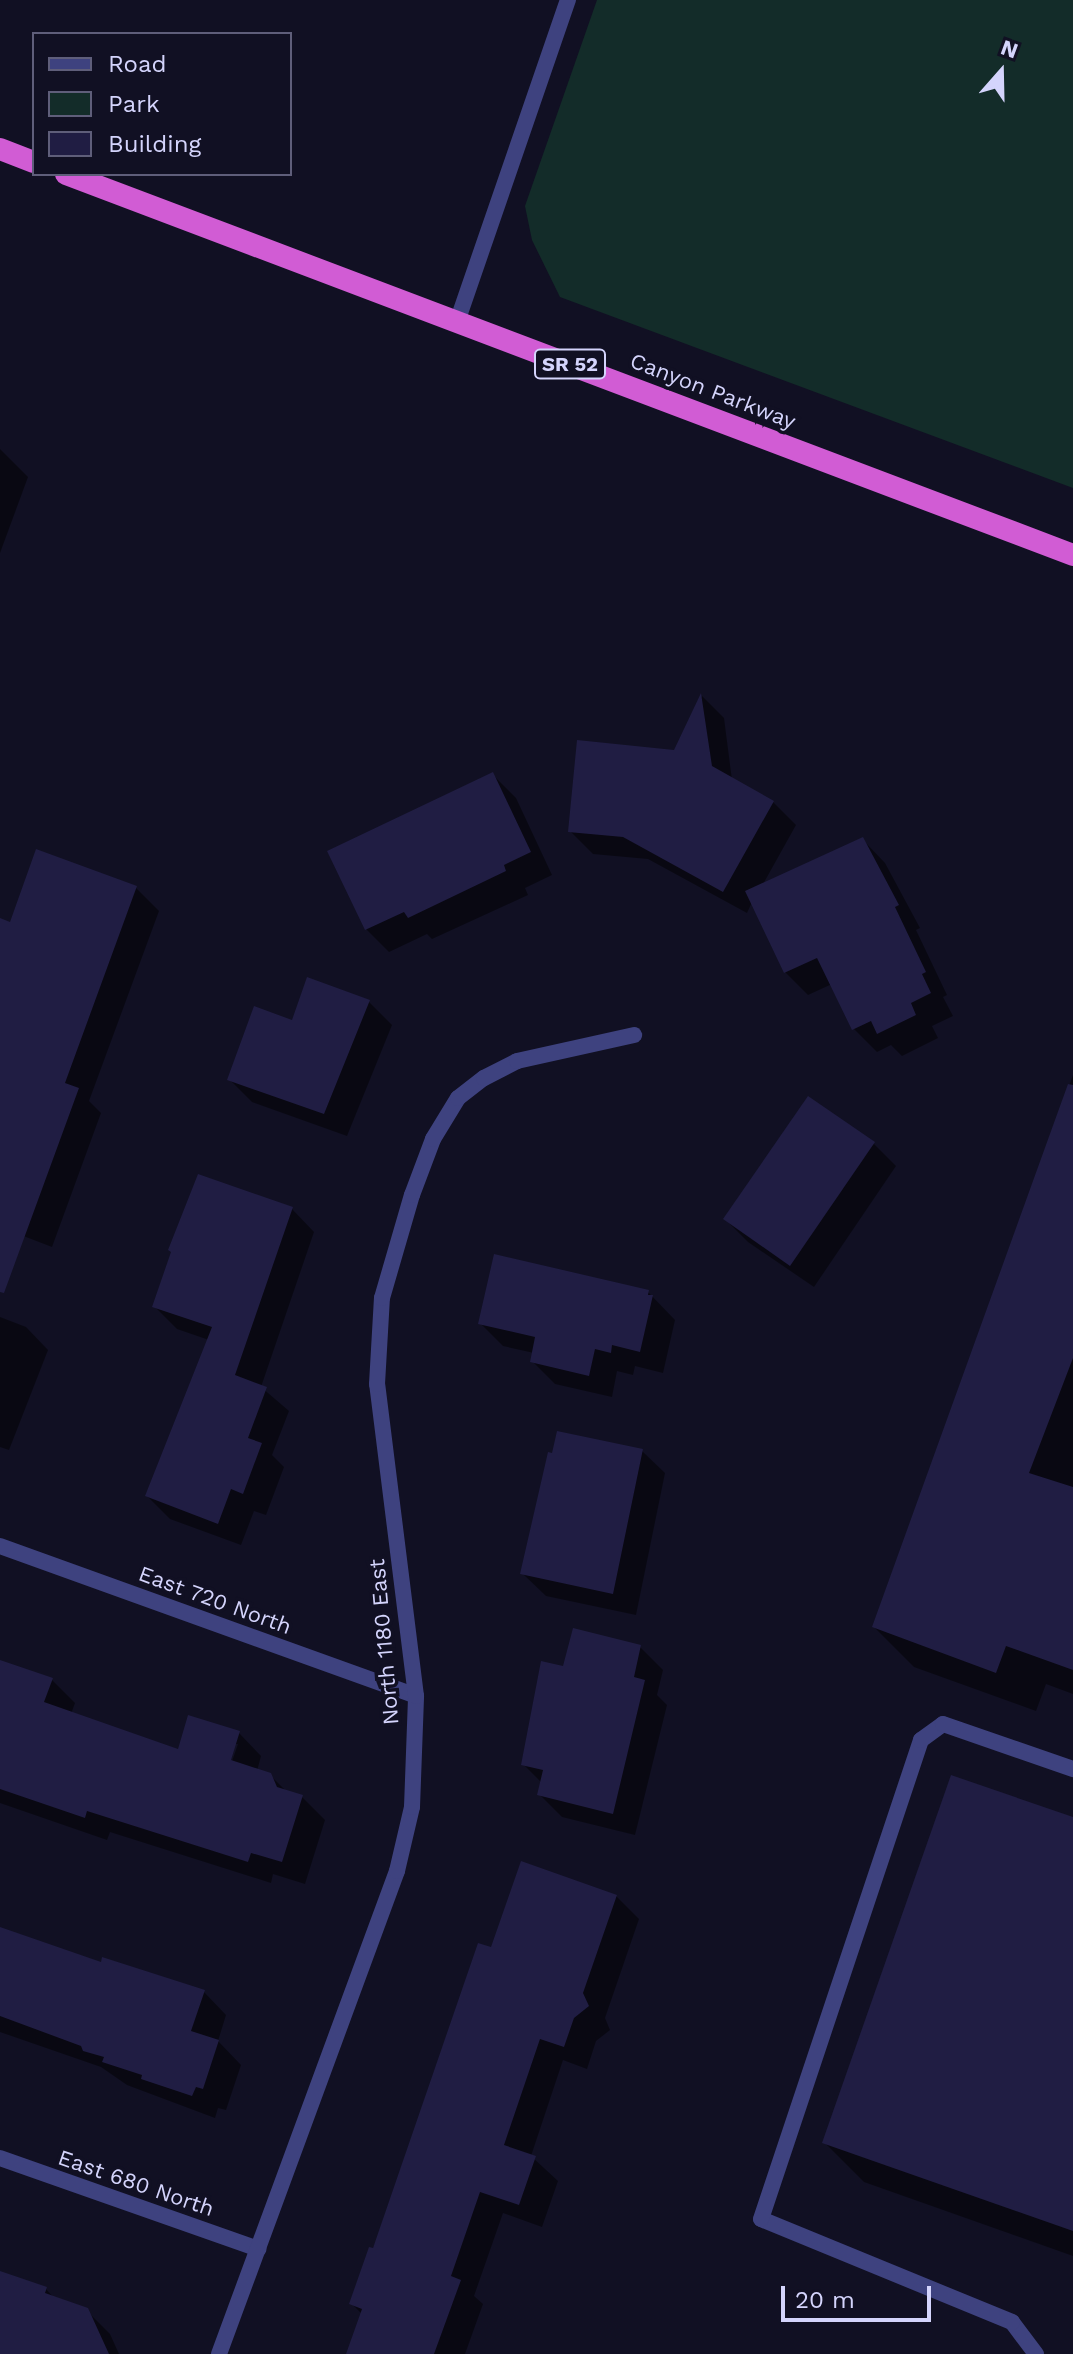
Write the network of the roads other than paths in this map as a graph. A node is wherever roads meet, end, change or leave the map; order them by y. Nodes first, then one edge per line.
1 (568, 0) edge
2 (0, 149) edge
3 (32, 161) edge
4 (71, 176) edge
5 (457, 322) junction
6 (1073, 555) edge
7 (634, 1035) dead end
8 (0, 1546) edge
9 (416, 1696) junction
10 (1073, 1769) edge
11 (0, 2158) edge
12 (258, 2249) junction
13 (219, 2354) edge
14 (1036, 2354) edge

1 - 5 street
2 - 3 highway
4 - 5 highway, Canyon Parkway / SR 52
5 - 6 highway, Canyon Parkway / SR 52
7 - 9 street, North 1180 East
8 - 9 street, East 720 North
9 - 12 street, North 1180 East
10 - 14 street
11 - 12 street, East 680 North
12 - 13 street, North 1180 East

